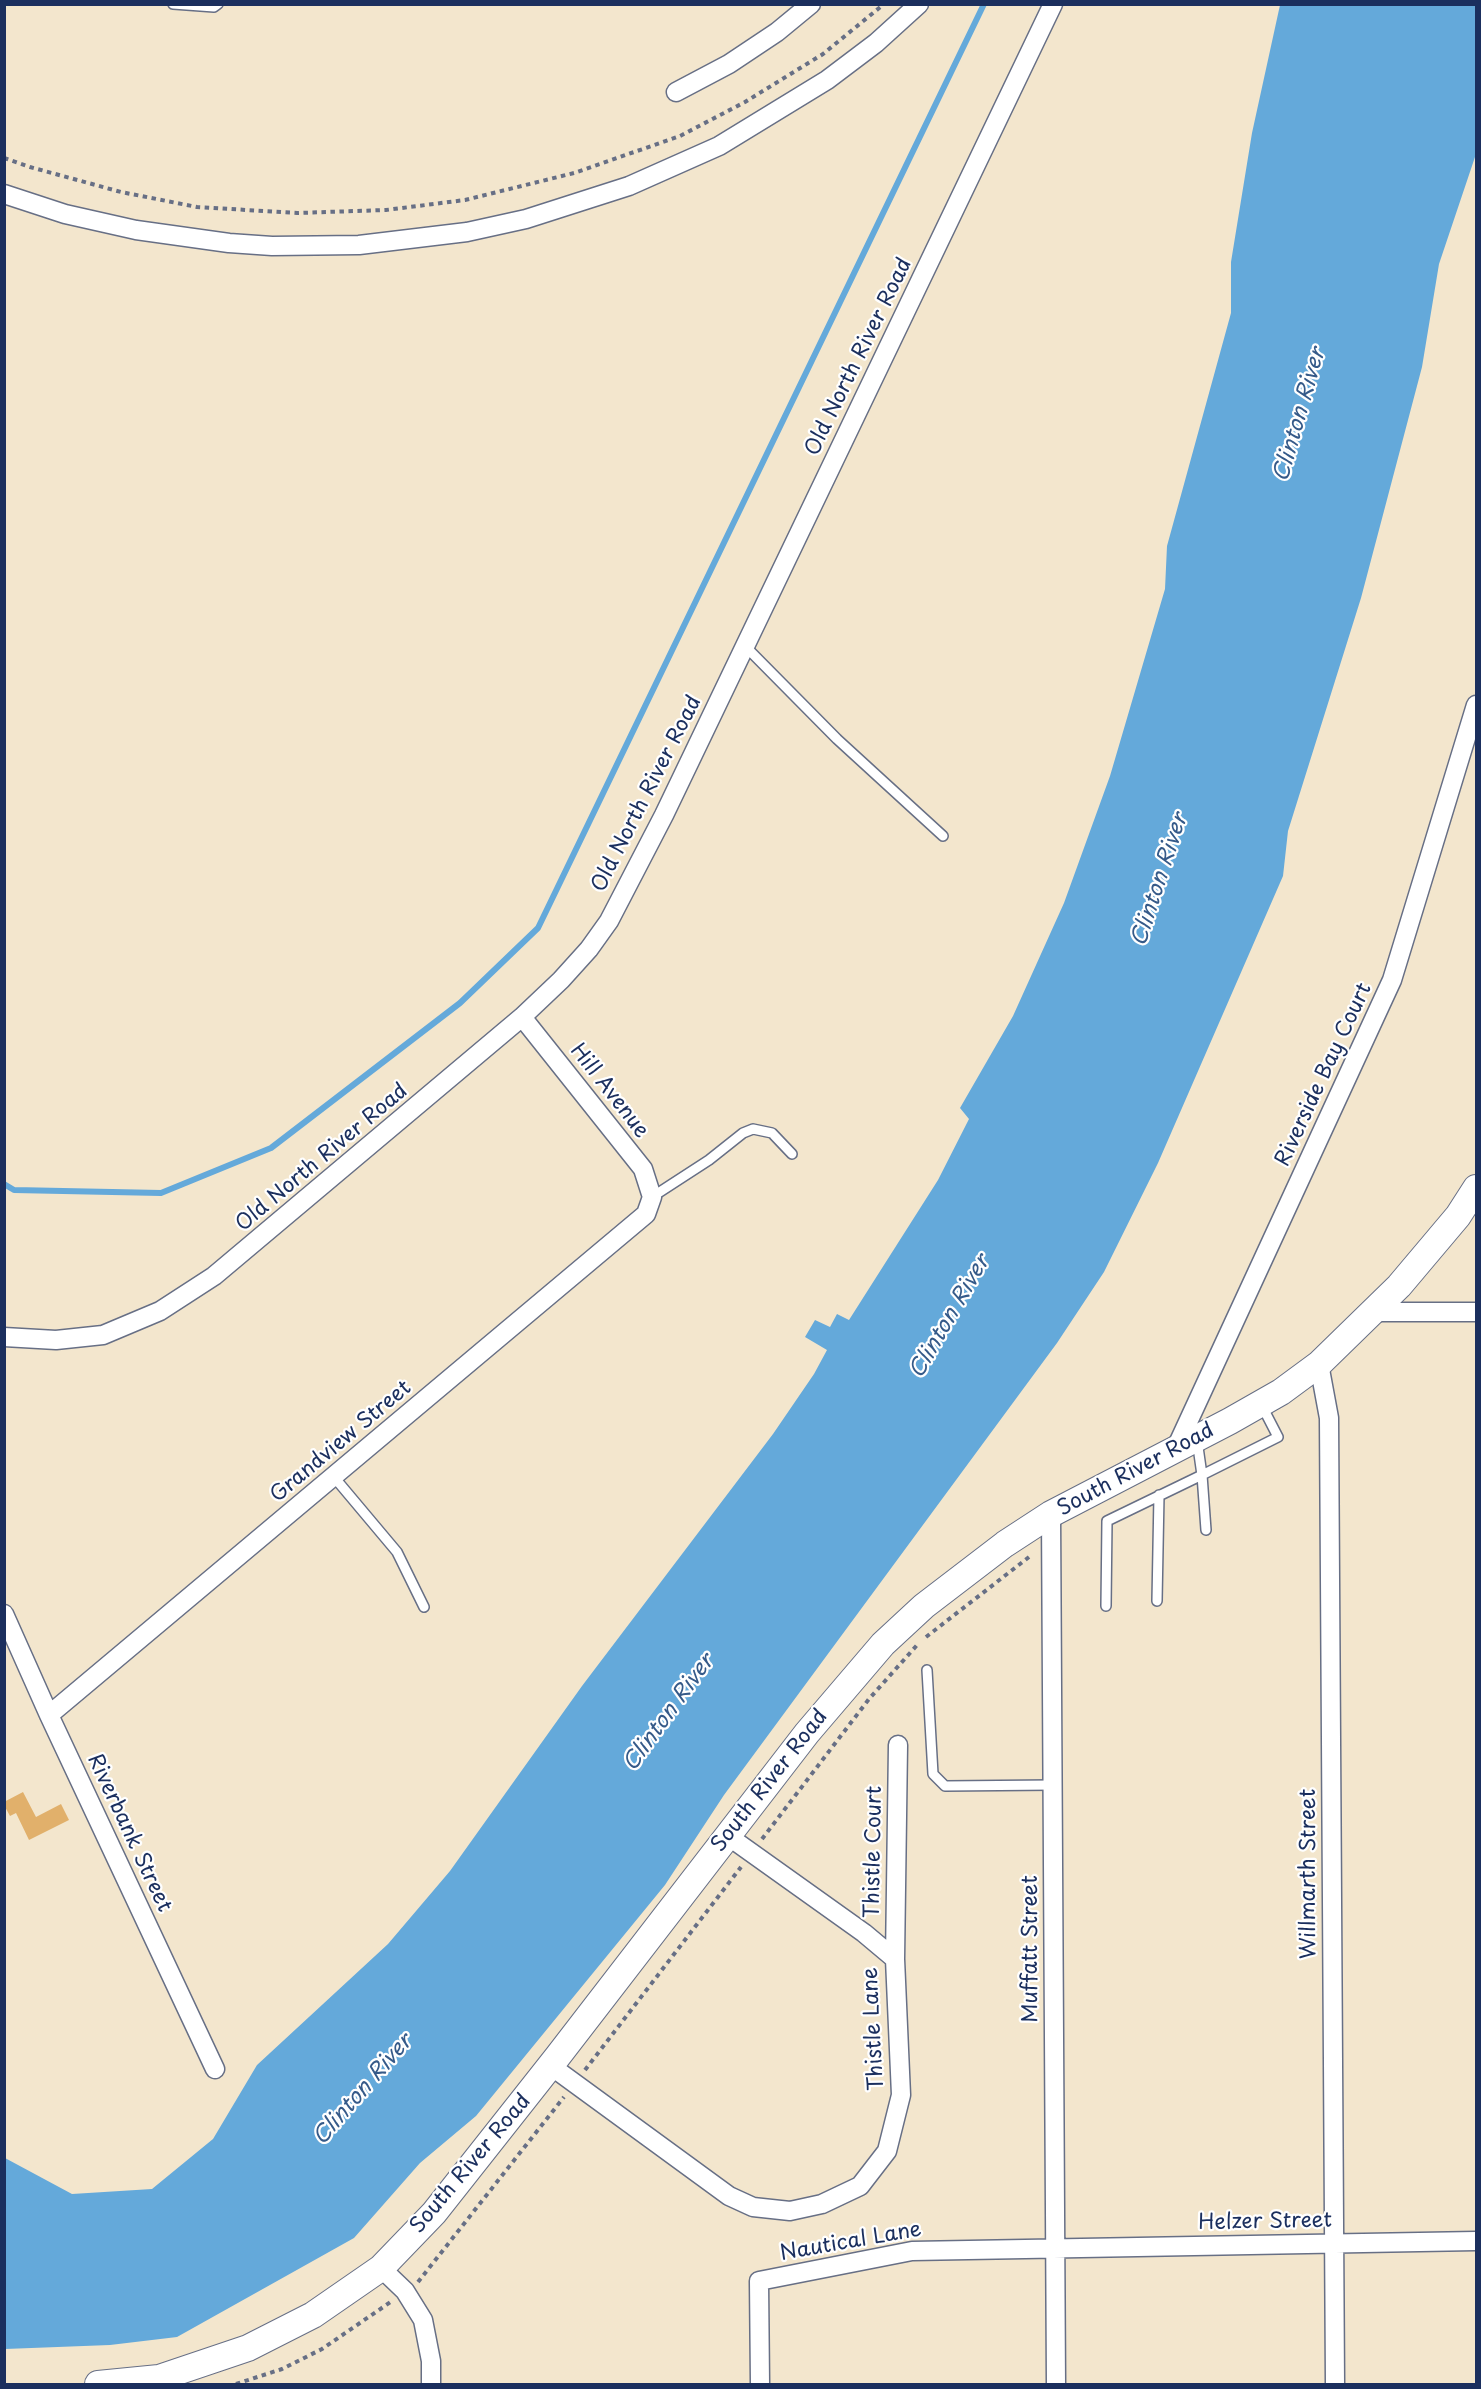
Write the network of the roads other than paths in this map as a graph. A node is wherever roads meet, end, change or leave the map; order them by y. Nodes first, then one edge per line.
1 (173, 4) edge
2 (218, 4) edge
3 (811, 4) edge
4 (920, 4) edge
5 (1053, 4) edge
6 (676, 92) dead end
7 (4, 194) edge
8 (746, 646) junction
9 (1476, 705) edge
10 (943, 836) dead end
11 (522, 1017) junction
12 (792, 1154) dead end
13 (1476, 1188) edge
14 (652, 1197) junction
15 (1376, 1312) junction
16 (1476, 1312) edge
17 (4, 1337) edge
18 (1319, 1364) junction
19 (1261, 1403) junction
20 (1186, 1443) junction
21 (1202, 1475) junction
22 (334, 1477) junction
23 (1159, 1495) junction
24 (1051, 1514) junction
25 (1206, 1530) dead end
26 (1157, 1601) dead end
27 (1106, 1606) dead end
28 (424, 1607) dead end
29 (4, 1614) edge
30 (927, 1670) dead end
31 (49, 1715) junction
32 (898, 1745) dead end
33 (1053, 1785) junction
34 (728, 1836) junction
35 (895, 1959) junction
36 (551, 2066) junction
37 (215, 2069) dead end
38 (1476, 2241) edge
39 (1334, 2244) junction
40 (1055, 2248) junction
41 (381, 2268) junction
42 (159, 2381) edge
43 (98, 2385) edge
44 (431, 2385) edge
45 (760, 2385) edge
46 (1056, 2385) edge
47 (1335, 2385) edge

1 - 2 lane
3 - 6 street
4 - 7 street
5 - 8 street, Old North River Road
8 - 10 lane
8 - 11 street, Old North River Road
9 - 20 street, Riverside Bay Court
11 - 14 street, Hill Avenue
11 - 17 street, Old North River Road
12 - 14 lane
13 - 15 street, South River Road
14 - 22 street, Grandview Street
15 - 16 street
15 - 18 street, South River Road
18 - 19 street, South River Road
18 - 39 street, Willmarth Street
19 - 20 street, South River Road
19 - 21 lane
20 - 21 lane
20 - 24 street, South River Road
21 - 23 lane
21 - 25 lane
22 - 28 lane
22 - 31 street, Grandview Street
23 - 26 lane
23 - 27 lane
24 - 33 street, Muffatt Street
24 - 34 street, South River Road
29 - 31 street, Riverbank Street
30 - 33 lane
31 - 37 street, Riverbank Street
32 - 35 street, Thistle Court
33 - 40 street, Muffatt Street
34 - 35 street, Thistle Lane
34 - 36 street, South River Road
35 - 36 street, Thistle Lane
36 - 41 street, South River Road
38 - 39 street, Helzer Street
39 - 40 street, Helzer Street
39 - 47 street, Willmarth Street
40 - 45 street, Nautical Lane
40 - 46 street, Muffatt Street
41 - 42 street, South River Road
41 - 44 street
42 - 43 street, South River Road

